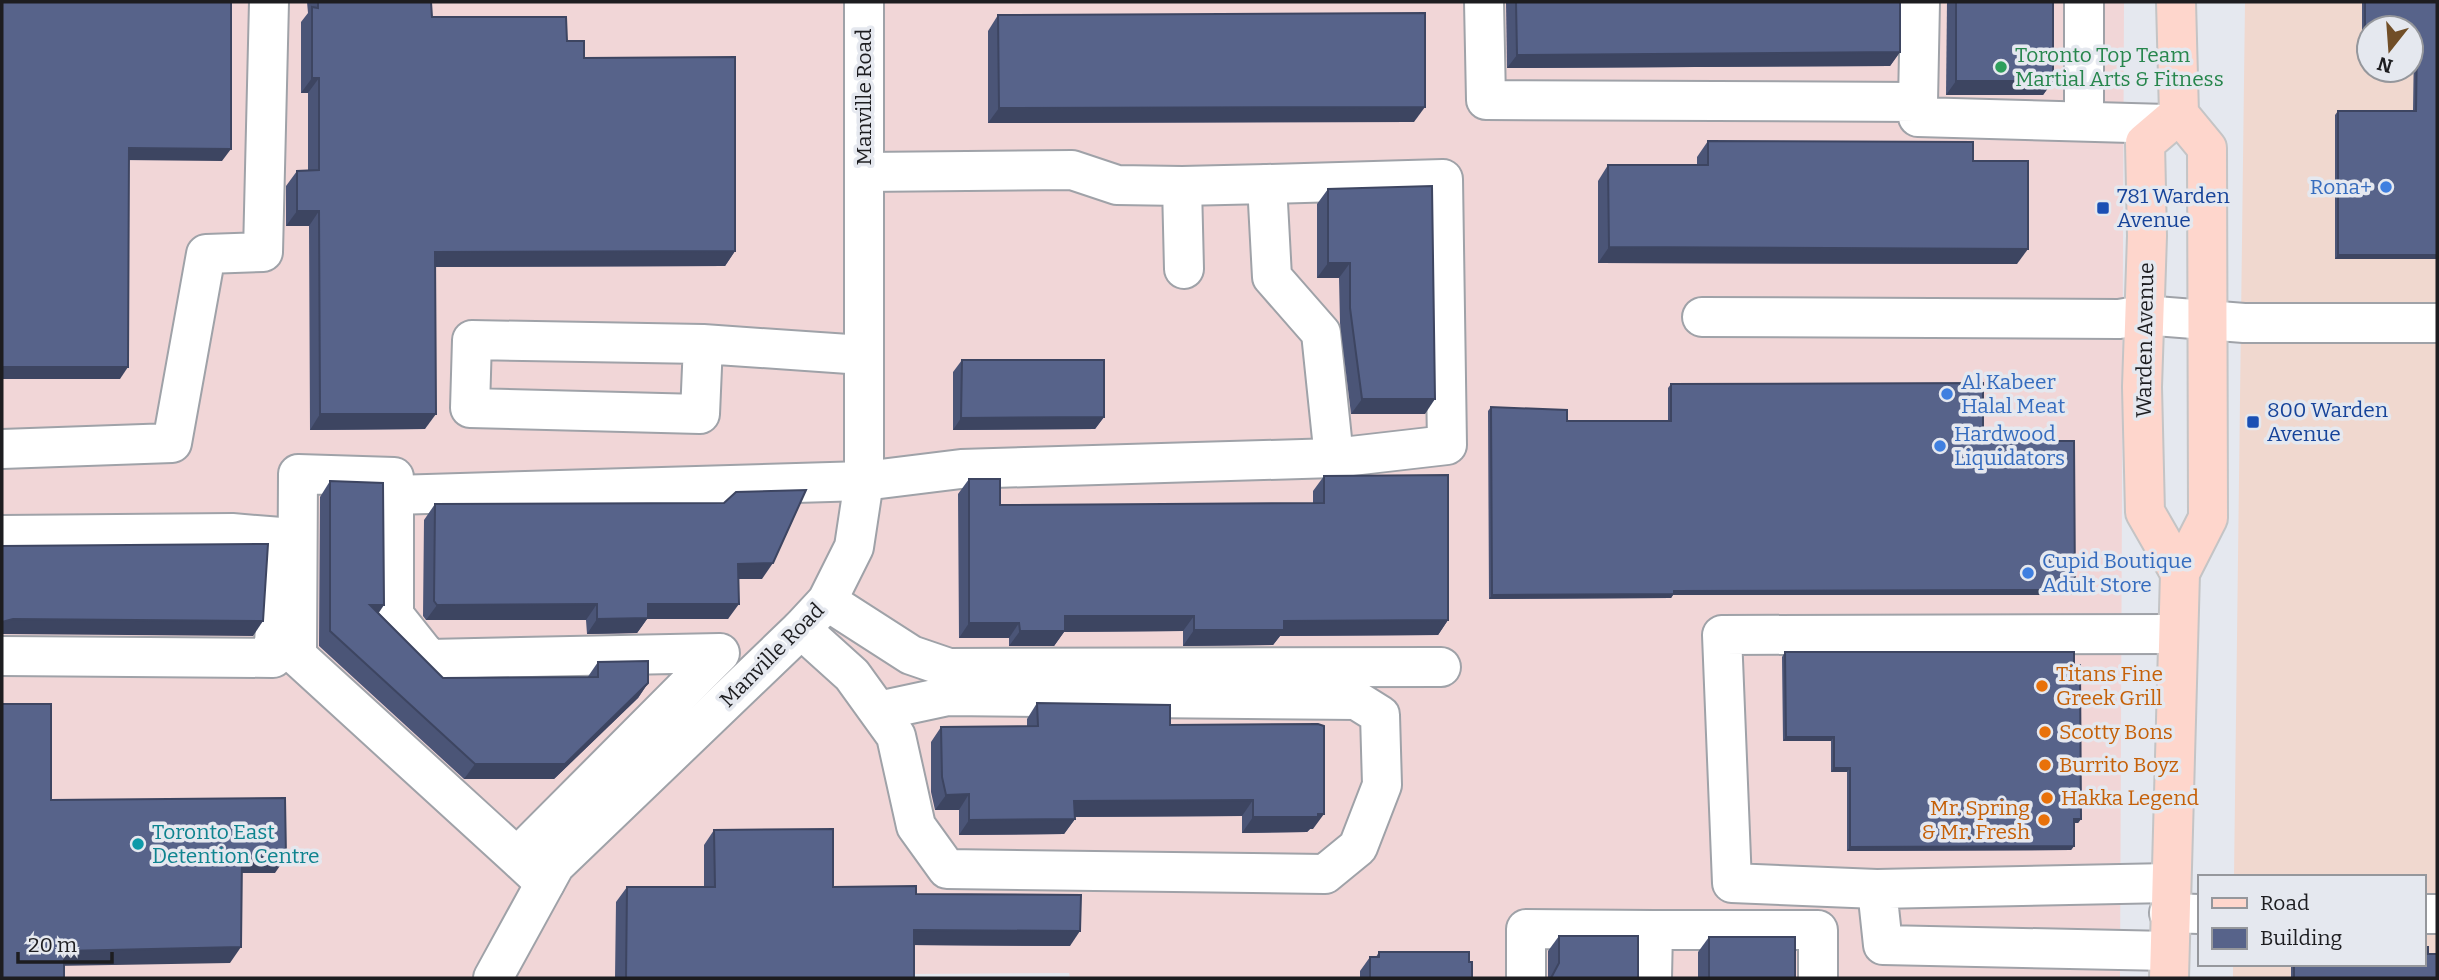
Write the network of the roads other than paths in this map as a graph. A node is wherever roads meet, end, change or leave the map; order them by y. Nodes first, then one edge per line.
1 (269, 2) edge
2 (864, 2) edge
3 (1484, 2) edge
4 (1920, 2) edge
5 (2084, 2) edge
6 (2176, 2) edge
7 (1918, 102) junction
8 (2173, 119) junction
9 (2084, 121) junction
10 (864, 172) junction
11 (1268, 184) junction
12 (1182, 186) junction
13 (1184, 269) dead end
14 (2143, 315) junction
15 (1702, 317) dead end
16 (2207, 318) junction
17 (2437, 323) edge
18 (703, 344) junction
19 (863, 355) junction
20 (2, 449) edge
21 (1334, 458) junction
22 (864, 481) junction
23 (394, 495) junction
24 (2, 535) edge
25 (2180, 573) junction
26 (827, 601) junction
27 (801, 629) junction
28 (2178, 634) junction
29 (2, 656) edge
30 (1441, 667) dead end
31 (878, 711) junction
32 (517, 857) junction
33 (545, 883) junction
34 (1877, 889) junction
35 (2180, 904) edge
36 (1653, 930) junction
37 (2169, 964) edge
38 (492, 978) edge
39 (1526, 978) edge
40 (1653, 978) edge
41 (1818, 978) edge

1 - 20 street
2 - 10 street, Manville Road
3 - 7 street
4 - 7 street
5 - 9 street
6 - 8 main road
7 - 9 street
8 - 9 street
8 - 14 main road, Warden Avenue
8 - 16 main road
10 - 12 street
10 - 19 street, Manville Road
11 - 12 street
11 - 21 street
11 - 21 street
12 - 13 street
14 - 15 street
14 - 16 street
14 - 25 main road, Warden Avenue
16 - 17 street
16 - 25 main road
18 - 18 street
18 - 19 street
19 - 22 street, Manville Road
21 - 22 street
22 - 23 street
22 - 26 street, Manville Road
23 - 32 street
23 - 32 street
24 - 29 street
25 - 28 main road
26 - 27 street, Manville Road
26 - 30 street
27 - 31 street
27 - 33 street, Manville Road
28 - 34 street
28 - 35 main road
31 - 31 street
32 - 33 street
33 - 38 street, Manville Road
34 - 35 street
34 - 37 street
35 - 37 main road
36 - 39 street
36 - 40 street
36 - 41 street

